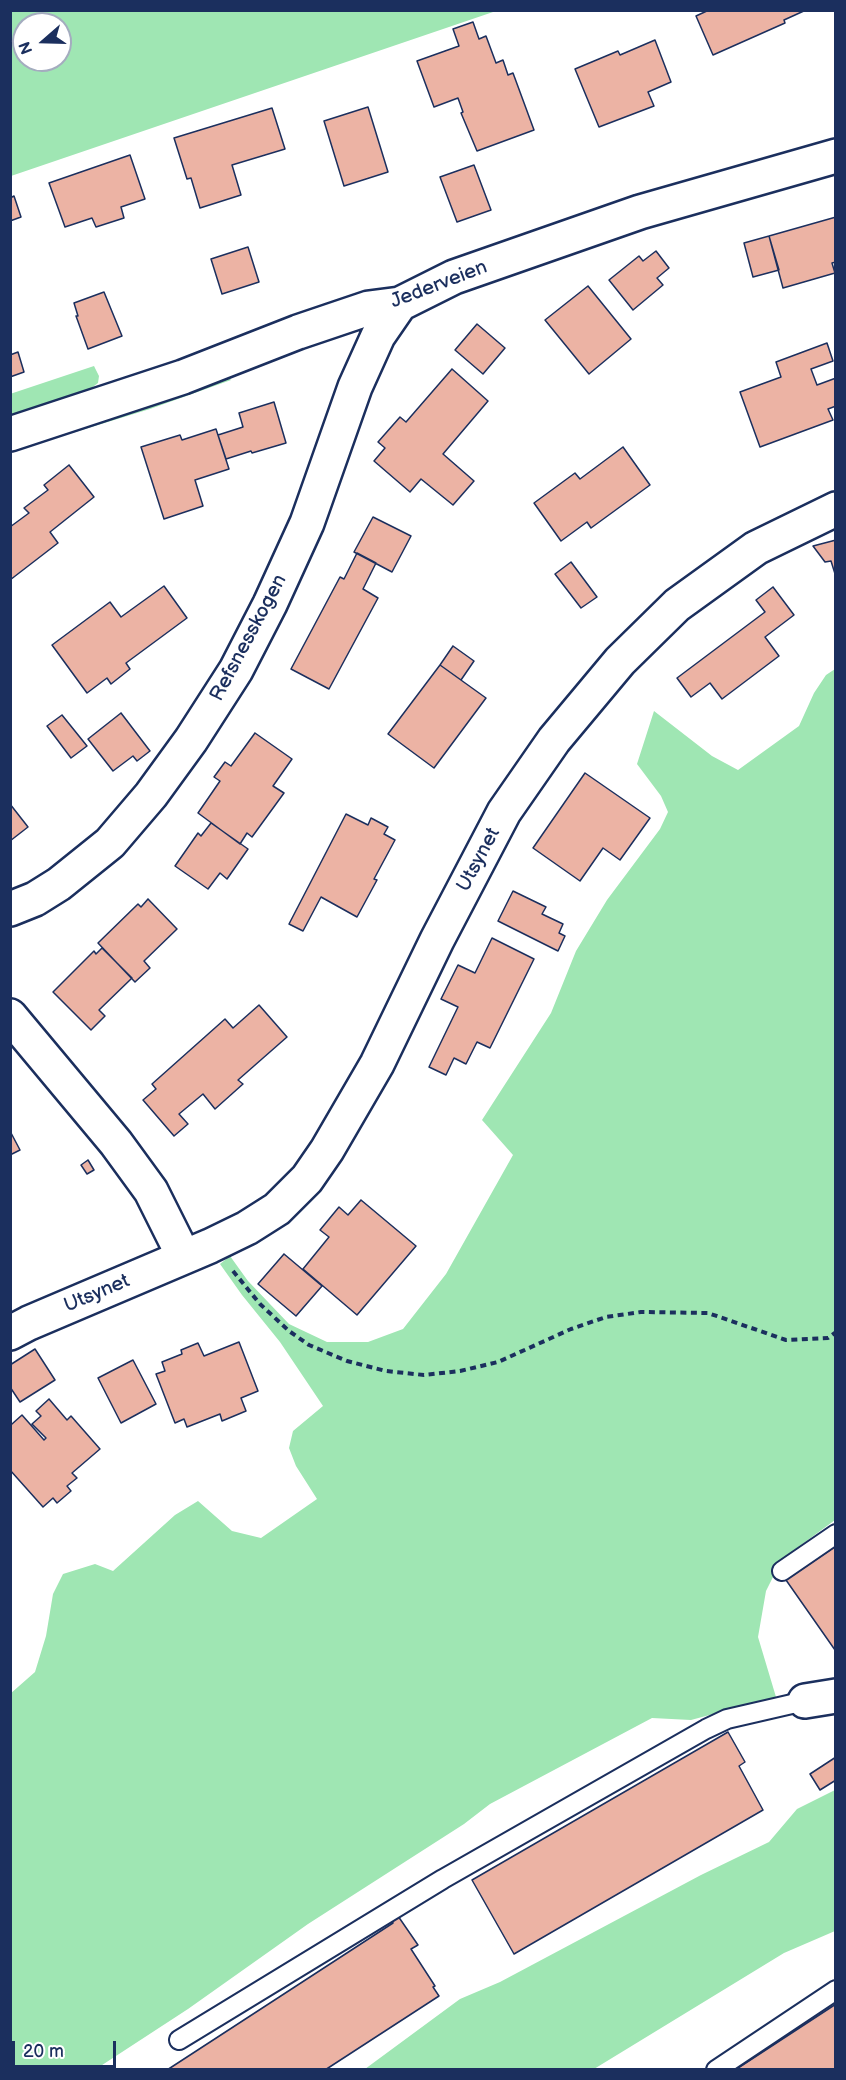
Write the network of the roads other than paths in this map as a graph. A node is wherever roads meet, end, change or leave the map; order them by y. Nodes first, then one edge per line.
1 (836, 156) edge
2 (400, 304) junction
3 (10, 434) edge
4 (836, 509) edge
5 (10, 909) edge
6 (10, 1016) edge
7 (197, 1252) junction
8 (10, 1333) edge
9 (836, 1534) edge
10 (782, 1571) dead end
11 (820, 1699) edge
12 (836, 1990) edge
13 (179, 2040) dead end
14 (716, 2070) edge

1 - 2 street, Jederveien
2 - 3 street, Jederveien
2 - 5 street, Refsnesskogen
4 - 7 street, Utsynet
6 - 7 street
7 - 8 street, Utsynet
9 - 10 lane
11 - 13 lane
12 - 14 lane

